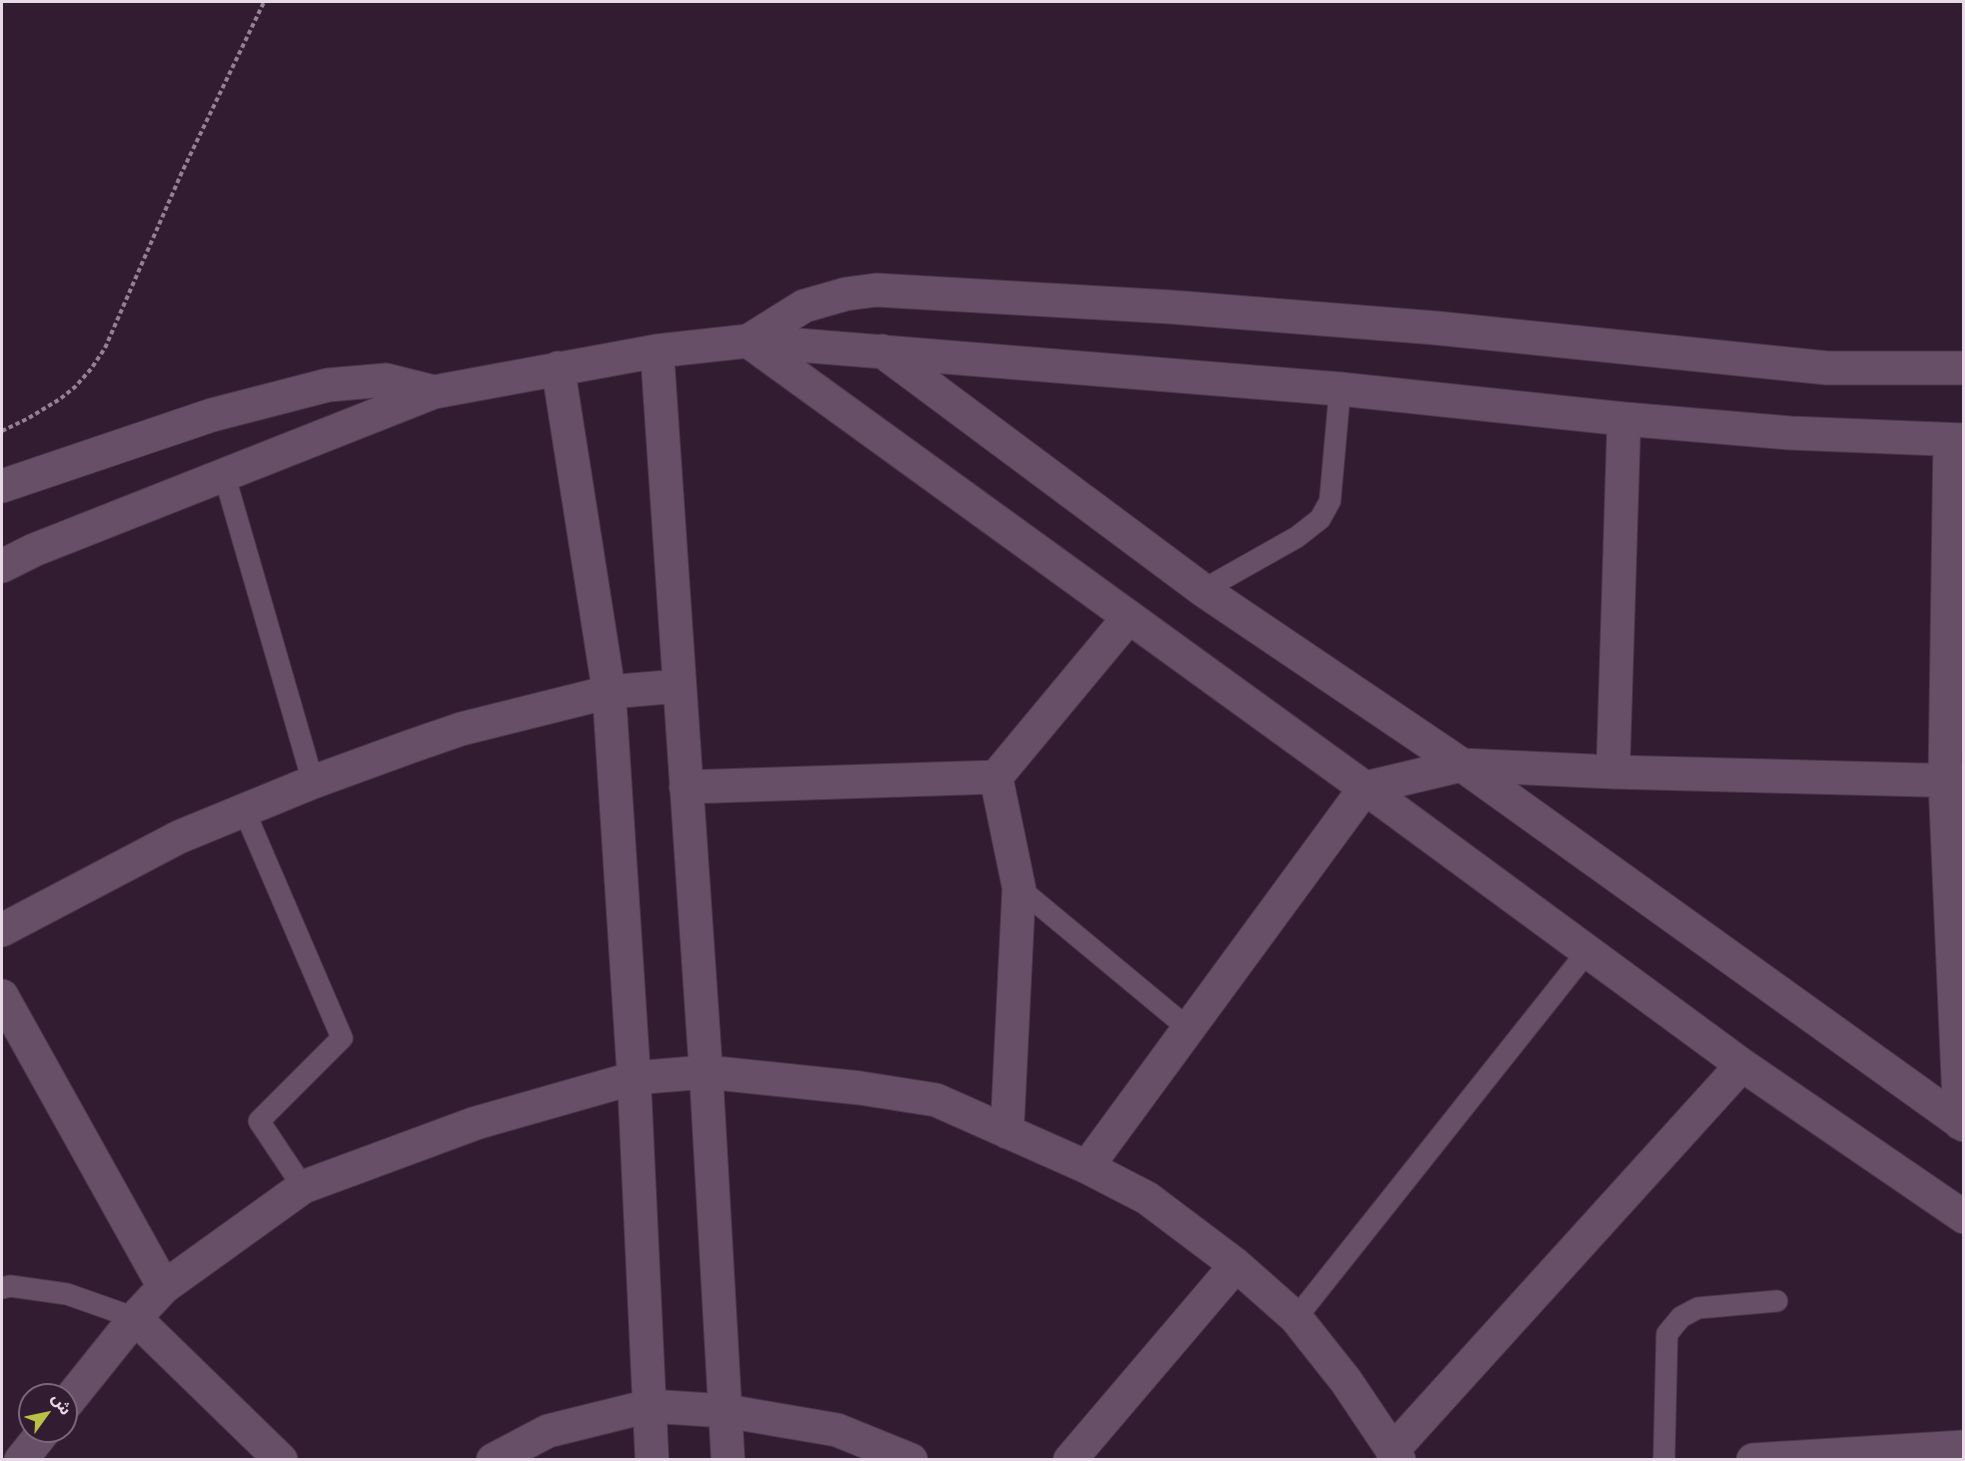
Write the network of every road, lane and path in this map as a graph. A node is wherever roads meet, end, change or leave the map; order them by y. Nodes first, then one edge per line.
1 (264, 2) edge
2 (748, 341) junction
3 (657, 351) junction
4 (882, 351) junction
5 (558, 368) junction
6 (1964, 369) edge
7 (1340, 389) junction
8 (434, 392) junction
9 (1624, 419) junction
10 (2, 431) edge
11 (1957, 440) edge
12 (224, 474) junction
13 (2, 486) edge
14 (2, 566) edge
15 (1203, 590) junction
16 (1129, 617) junction
17 (679, 686) junction
18 (609, 692) junction
19 (1462, 765) junction
20 (1613, 772) junction
21 (996, 777) junction
22 (1954, 781) edge
23 (313, 782) junction
24 (686, 787) junction
25 (1365, 788) junction
26 (244, 810) junction
27 (1020, 888) junction
28 (2, 930) edge
29 (1587, 952) junction
30 (2, 996) edge
31 (1189, 1029) junction
32 (1742, 1065) junction
33 (706, 1072) junction
34 (634, 1078) junction
35 (1962, 1123) edge
36 (1007, 1132) junction
37 (1087, 1167) junction
38 (303, 1187) junction
39 (1964, 1217) edge
40 (1236, 1265) junction
41 (164, 1287) junction
42 (2, 1288) edge
43 (1777, 1301) dead end
44 (135, 1318) junction
45 (1296, 1318) junction
46 (78, 1389) edge
47 (649, 1406) junction
48 (726, 1411) junction
49 (34, 1443) edge
50 (1964, 1447) edge
51 (1396, 1455) edge
52 (21, 1460) edge
53 (281, 1460) edge
54 (493, 1460) edge
55 (652, 1460) edge
56 (728, 1460) edge
57 (911, 1460) edge
58 (1070, 1460) edge
59 (1664, 1460) edge
60 (1753, 1460) edge

1 - 10 path
2 - 3 street
2 - 4 street
2 - 6 street
2 - 16 street
3 - 5 street
3 - 17 street
4 - 7 street
4 - 15 street
5 - 8 street
5 - 18 street
7 - 9 street
7 - 15 lane
8 - 12 street
8 - 13 street
9 - 11 street
9 - 20 street
11 - 22 street
12 - 14 street
12 - 23 lane
15 - 19 street
16 - 21 street
16 - 25 street
17 - 18 street
17 - 24 street
18 - 23 street
18 - 34 street
19 - 20 street
19 - 25 street
19 - 35 street
20 - 22 street
21 - 24 street
21 - 27 street
22 - 35 street
23 - 26 street
24 - 33 street
25 - 29 street
25 - 31 street
26 - 28 street
26 - 38 lane
27 - 31 lane
27 - 36 street
29 - 32 street
29 - 45 lane
30 - 41 street
31 - 37 street
32 - 39 street
32 - 51 street
33 - 34 street
33 - 36 street
33 - 48 street
34 - 38 street
34 - 47 street
36 - 37 street
37 - 40 street
38 - 41 street
40 - 45 street
40 - 58 street
41 - 44 street
42 - 44 lane
43 - 59 lane
44 - 46 street
44 - 53 street
45 - 51 street
47 - 48 street
47 - 54 street
47 - 55 street
48 - 56 street
48 - 57 street
49 - 52 street
50 - 60 street

